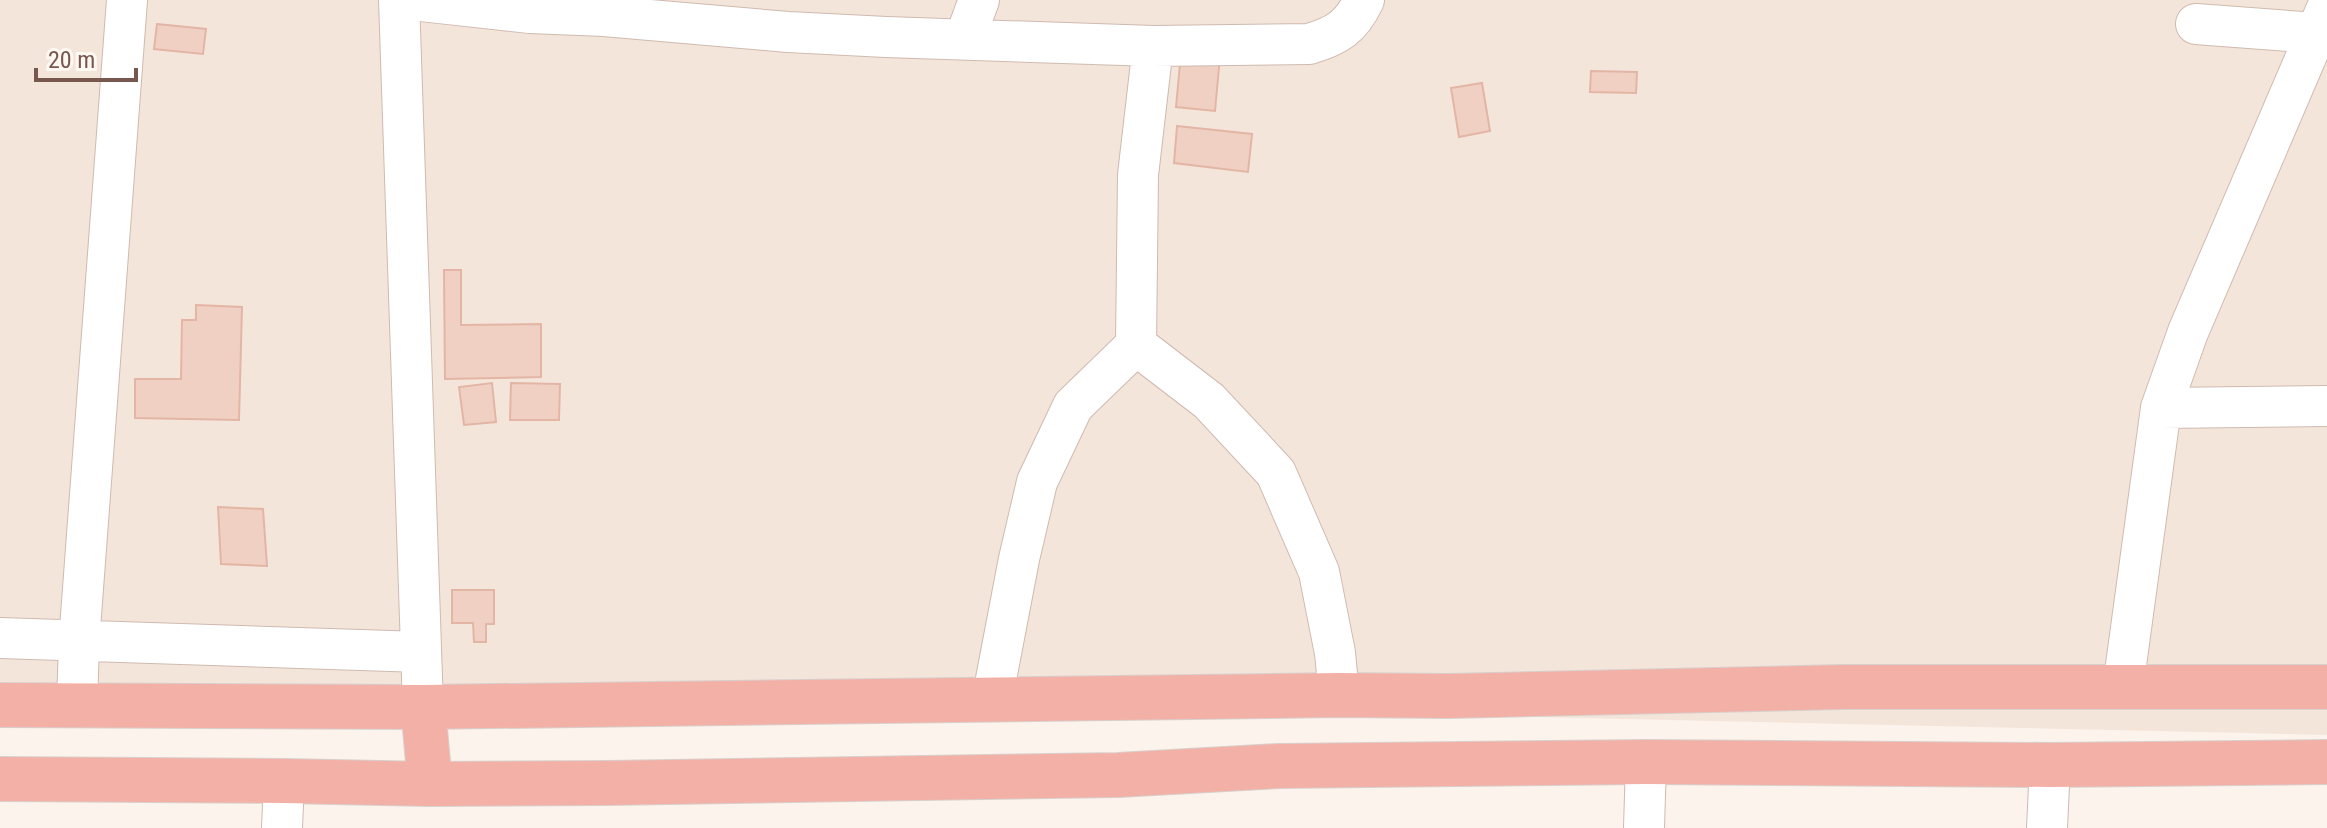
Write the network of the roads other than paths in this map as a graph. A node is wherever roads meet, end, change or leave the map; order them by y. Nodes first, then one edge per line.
1 (127, 0) edge
2 (399, 0) edge
3 (412, 0) edge
4 (979, 0) edge
5 (1364, 0) edge
6 (533, 7) edge
7 (2321, 21) edge
8 (2196, 24) dead end
9 (965, 38) junction
10 (1153, 46) junction
11 (1136, 345) junction
12 (2327, 406) edge
13 (2161, 408) junction
14 (0, 638) edge
15 (79, 642) junction
16 (421, 652) junction
17 (2123, 687) junction
18 (2327, 687) edge
19 (1339, 695) junction
20 (992, 700) junction
21 (0, 705) edge
22 (77, 705) junction
23 (423, 707) junction
24 (1646, 762) junction
25 (2327, 762) edge
26 (2050, 765) junction
27 (0, 779) edge
28 (284, 781) junction
29 (430, 784) junction
30 (282, 828) edge
31 (1644, 828) edge
32 (2047, 828) edge

1 - 15 street
2 - 16 street
3 - 6 street
4 - 9 street
5 - 10 street
6 - 9 street
7 - 8 street
7 - 13 street
9 - 10 street
10 - 11 street
11 - 19 street
11 - 20 street
12 - 13 street
13 - 17 street
14 - 15 street
15 - 16 street
15 - 22 street
16 - 23 street
17 - 18 highway
17 - 19 highway
19 - 20 highway
20 - 23 highway
21 - 22 highway
22 - 23 highway
23 - 29 highway
24 - 26 highway
24 - 29 highway
24 - 31 street
25 - 26 highway
26 - 32 street
27 - 28 highway
28 - 29 highway
28 - 30 street

